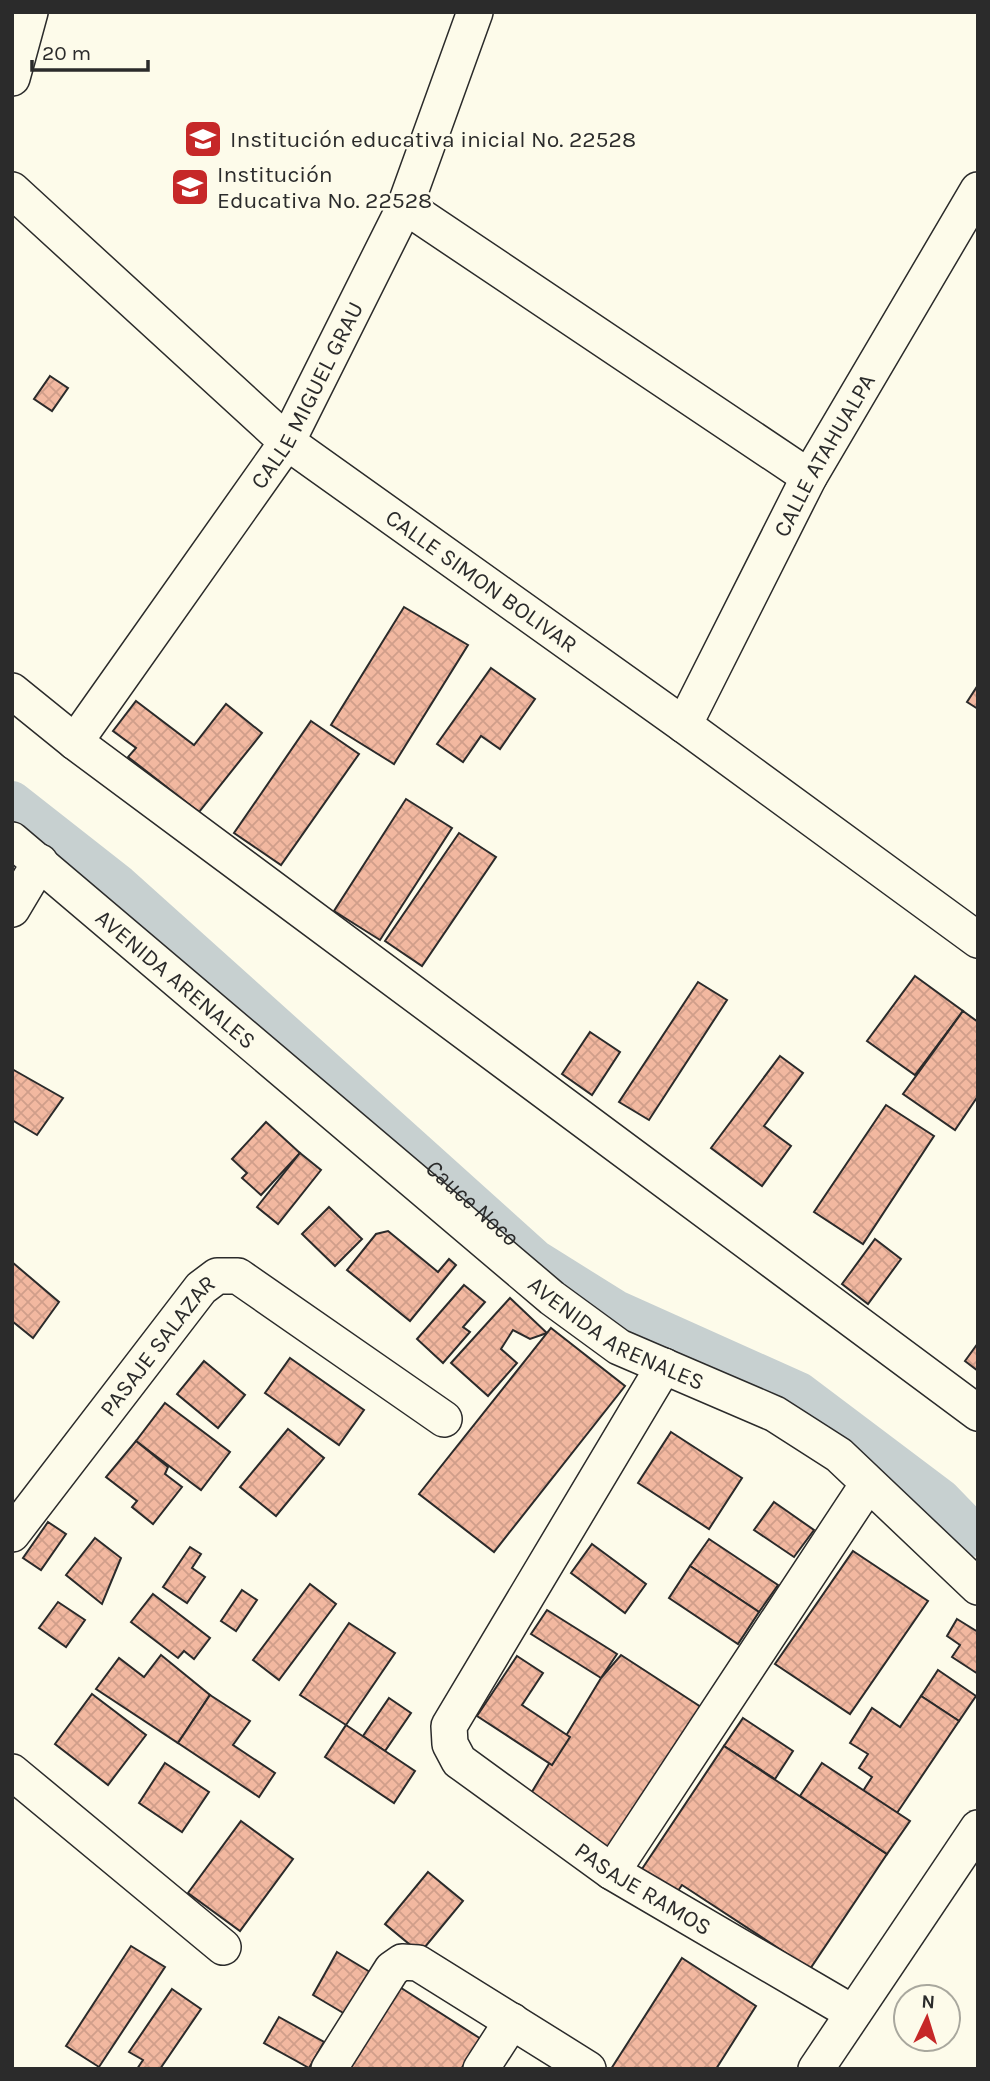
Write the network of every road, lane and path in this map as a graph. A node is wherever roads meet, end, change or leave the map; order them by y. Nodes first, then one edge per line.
1 (30, 12) edge
2 (475, 12) edge
3 (12, 78) edge
4 (12, 190) edge
5 (978, 190) edge
6 (405, 206) junction
7 (287, 442) junction
8 (809, 477) junction
9 (12, 691) edge
10 (684, 725) junction
11 (75, 742) junction
12 (12, 840) edge
13 (40, 862) junction
14 (12, 909) edge
15 (978, 940) edge
16 (664, 1366) junction
17 (978, 1413) edge
18 (444, 1419) dead end
19 (869, 1484) junction
20 (12, 1534) edge
21 (978, 1587) edge
22 (12, 1772) edge
23 (978, 1828) edge
24 (612, 1872) junction
25 (223, 1947) dead end
26 (853, 2013) junction
27 (512, 2021) junction
28 (329, 2069) edge
29 (481, 2069) edge
30 (587, 2069) edge
31 (816, 2069) edge

1 - 3 street
2 - 6 street, CALLE MIGUEL GRAU
4 - 7 street, CALLE SIMON BOLIVAR
5 - 8 street, CALLE ATAHUALPA
6 - 7 street, CALLE MIGUEL GRAU
6 - 8 street
7 - 10 street, CALLE SIMON BOLIVAR
7 - 11 street, CALLE MIGUEL GRAU
8 - 10 street, CALLE ATAHUALPA
9 - 11 street
10 - 15 street, CALLE SIMON BOLIVAR
11 - 17 street
12 - 13 street, AVENIDA ARENALES
13 - 14 street
13 - 16 street, AVENIDA ARENALES
16 - 19 street, AVENIDA ARENALES
16 - 24 street, PASAJE RAMOS
18 - 20 street, PASAJE SALAZAR
19 - 21 street, AVENIDA ARENALES
19 - 24 street
22 - 25 street
23 - 26 street
24 - 26 street, PASAJE RAMOS
26 - 31 street
27 - 28 street
27 - 29 street
27 - 30 street

